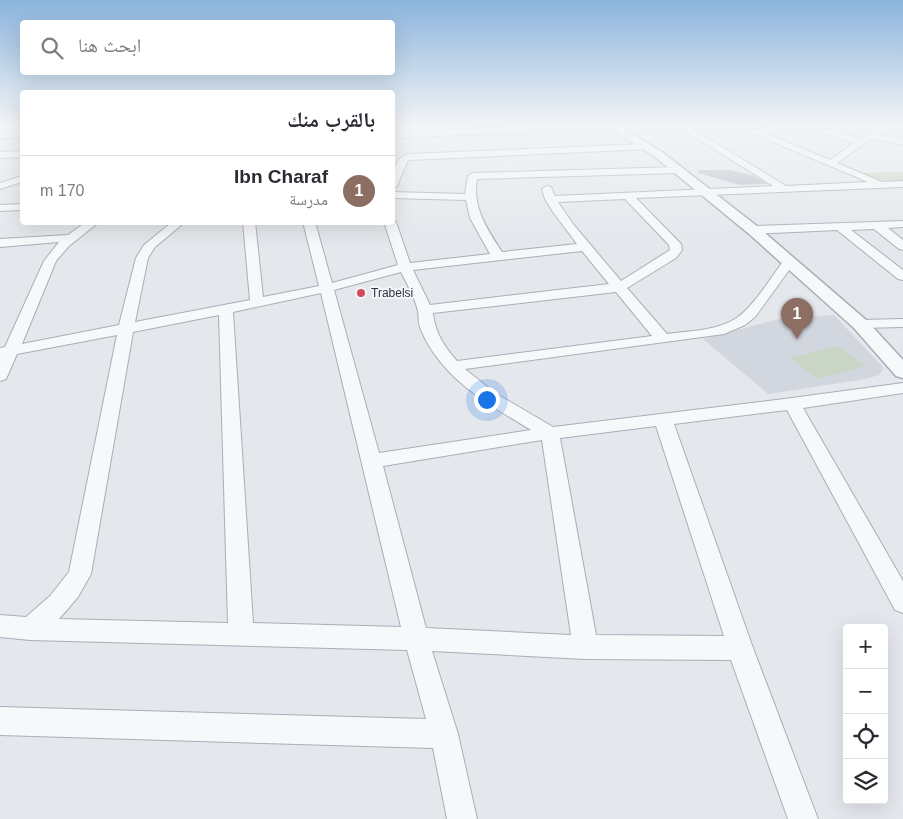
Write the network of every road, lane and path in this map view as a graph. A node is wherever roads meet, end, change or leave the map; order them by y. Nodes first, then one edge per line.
1 (461, 163) edge
2 (489, 163) edge
3 (669, 163) edge
4 (742, 163) edge
5 (831, 163) edge
6 (472, 165) junction
7 (678, 170) junction
8 (542, 174) junction
9 (20, 180) edge
10 (903, 184) edge
11 (882, 185) junction
12 (0, 186) edge
13 (786, 190) junction
14 (704, 192) junction
15 (395, 195) edge
16 (626, 195) junction
17 (903, 196) edge
18 (470, 197) junction
19 (550, 199) junction
20 (20, 207) edge
21 (0, 208) edge
22 (903, 224) edge
23 (90, 225) edge
24 (176, 225) edge
25 (249, 225) edge
26 (309, 225) edge
27 (391, 225) edge
28 (878, 226) junction
29 (840, 227) junction
30 (753, 230) junction
31 (70, 238) junction
32 (0, 243) edge
33 (903, 246) edge
34 (585, 247) junction
35 (498, 256) junction
36 (789, 262) junction
37 (405, 267) junction
38 (903, 276) edge
39 (620, 287) junction
40 (327, 288) junction
41 (257, 302) junction
42 (226, 309) junction
43 (425, 310) junction
44 (903, 323) edge
45 (860, 324) junction
46 (126, 329) junction
47 (663, 338) junction
48 (5, 352) edge
49 (453, 366) junction
50 (903, 372) edge
51 (0, 376) edge
52 (903, 388) edge
53 (792, 404) junction
54 (663, 419) junction
55 (550, 433) junction
56 (372, 461) junction
57 (903, 603) edge
58 (0, 626) edge
59 (30, 629) junction
60 (241, 634) junction
61 (416, 640) junction
62 (586, 647) junction
63 (740, 648) junction
64 (0, 721) edge
65 (444, 734) junction
66 (462, 819) edge
67 (803, 819) edge

1 - 6 street
2 - 6 street
3 - 7 street
4 - 13 street
5 - 11 street
6 - 8 street
6 - 18 street
7 - 8 street
7 - 14 street
8 - 19 street
9 - 12 street
10 - 11 street
11 - 13 street
11 - 17 street
13 - 14 street
14 - 16 street
14 - 30 street
15 - 18 street
16 - 19 street
16 - 39 street
18 - 35 street
19 - 34 street
20 - 21 street
22 - 28 street
23 - 31 street
24 - 46 street
25 - 41 street
26 - 40 street
27 - 37 street
28 - 29 street
28 - 33 street
29 - 30 street
29 - 38 street
30 - 36 street
31 - 32 street
31 - 48 street
34 - 35 street
34 - 39 street
35 - 37 street
36 - 45 street
36 - 47 street
37 - 40 street
37 - 43 street
39 - 43 street
39 - 47 street
40 - 41 street
40 - 56 street
41 - 42 street
42 - 46 street
42 - 60 street
43 - 49 street
44 - 45 street
45 - 50 street
46 - 48 street
46 - 59 street
47 - 49 street
48 - 51 street
49 - 55 street
52 - 53 street
53 - 54 street
53 - 57 street
54 - 55 street
54 - 63 street
55 - 56 street
55 - 62 street
56 - 61 street
58 - 59 street
59 - 60 street
60 - 61 street
61 - 62 street
61 - 65 street
62 - 63 street
63 - 67 street
64 - 65 street
65 - 66 street

